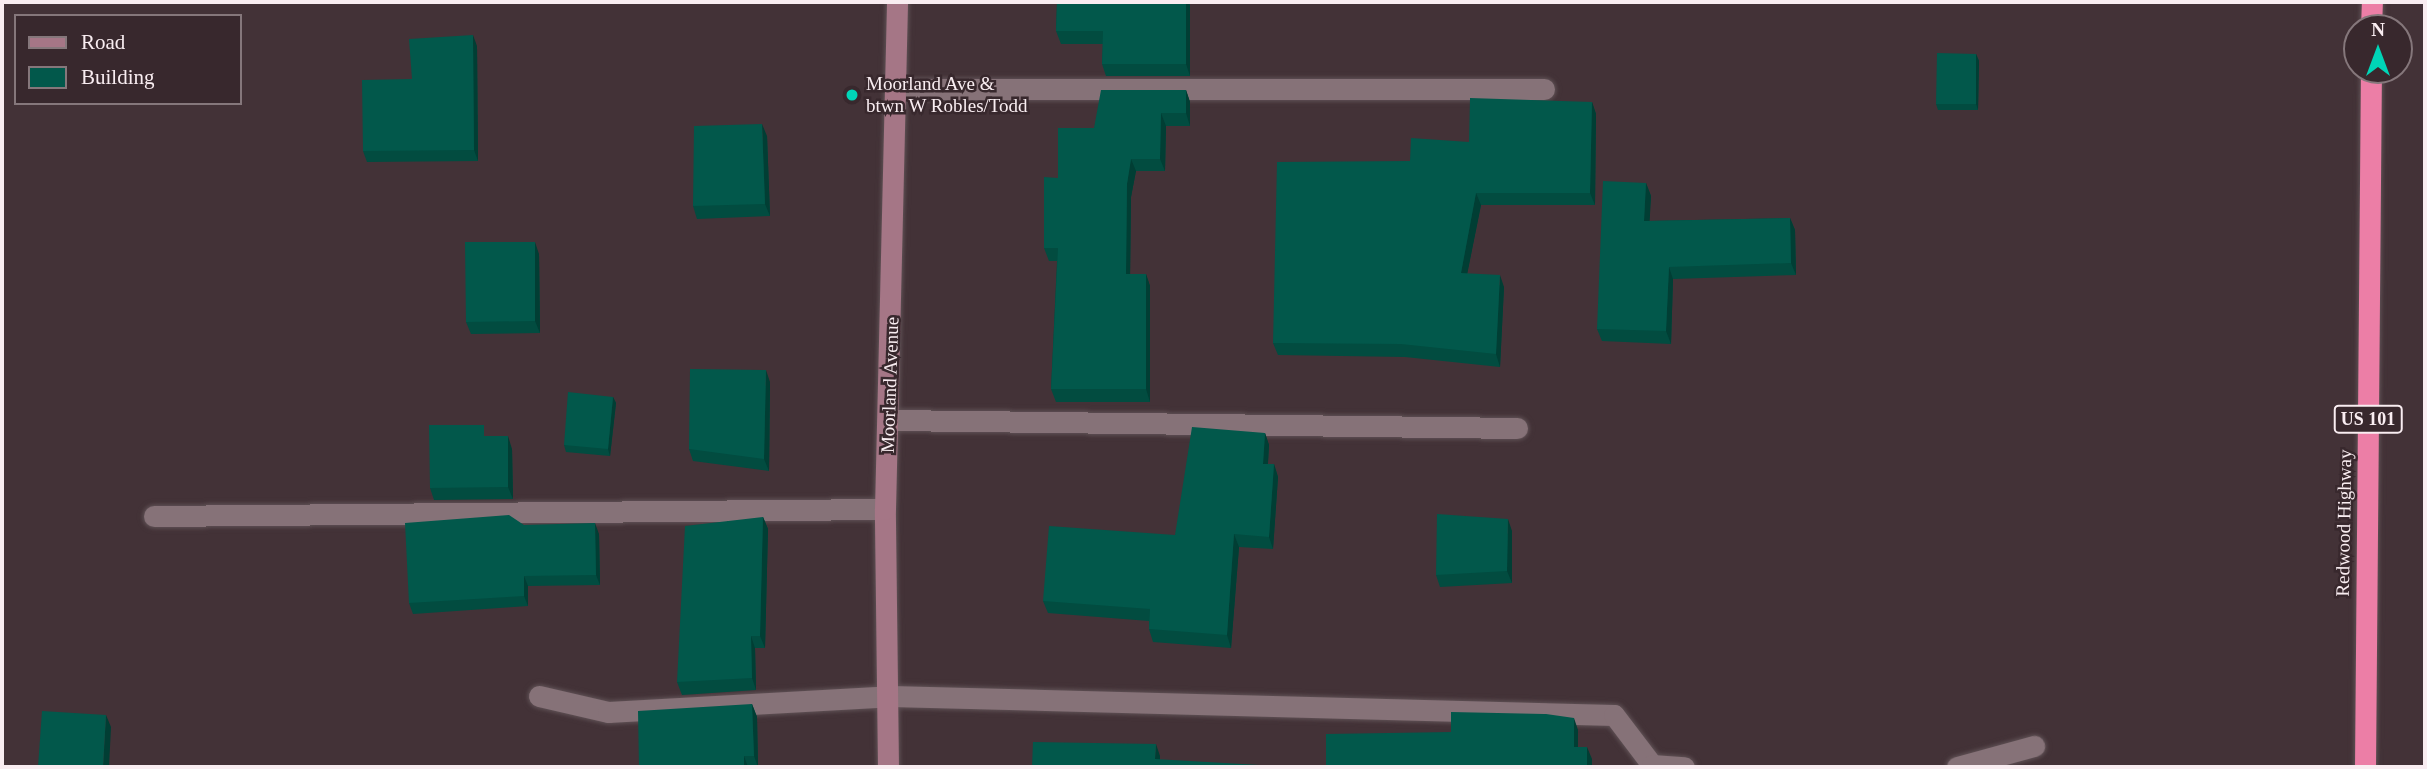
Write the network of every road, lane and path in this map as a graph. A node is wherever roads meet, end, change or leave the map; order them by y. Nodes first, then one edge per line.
1 (897, 2) edge
2 (2371, 84) edge
3 (895, 89) junction
4 (1544, 89) dead end
5 (891, 420) junction
6 (1517, 428) dead end
7 (885, 509) junction
8 (154, 516) dead end
9 (539, 696) dead end
10 (890, 696) junction
11 (2034, 746) dead end
12 (888, 767) edge
13 (1684, 767) edge
14 (1957, 767) edge
15 (2365, 767) edge

1 - 3 street, Moorland Avenue
2 - 15 highway, Redwood Highway / US 101
3 - 4 lane
3 - 5 street, Moorland Avenue
5 - 6 lane
5 - 7 street, Moorland Avenue
7 - 8 lane
7 - 10 street, Moorland Avenue
9 - 10 lane
10 - 12 street, Moorland Avenue
10 - 13 lane
11 - 14 lane

